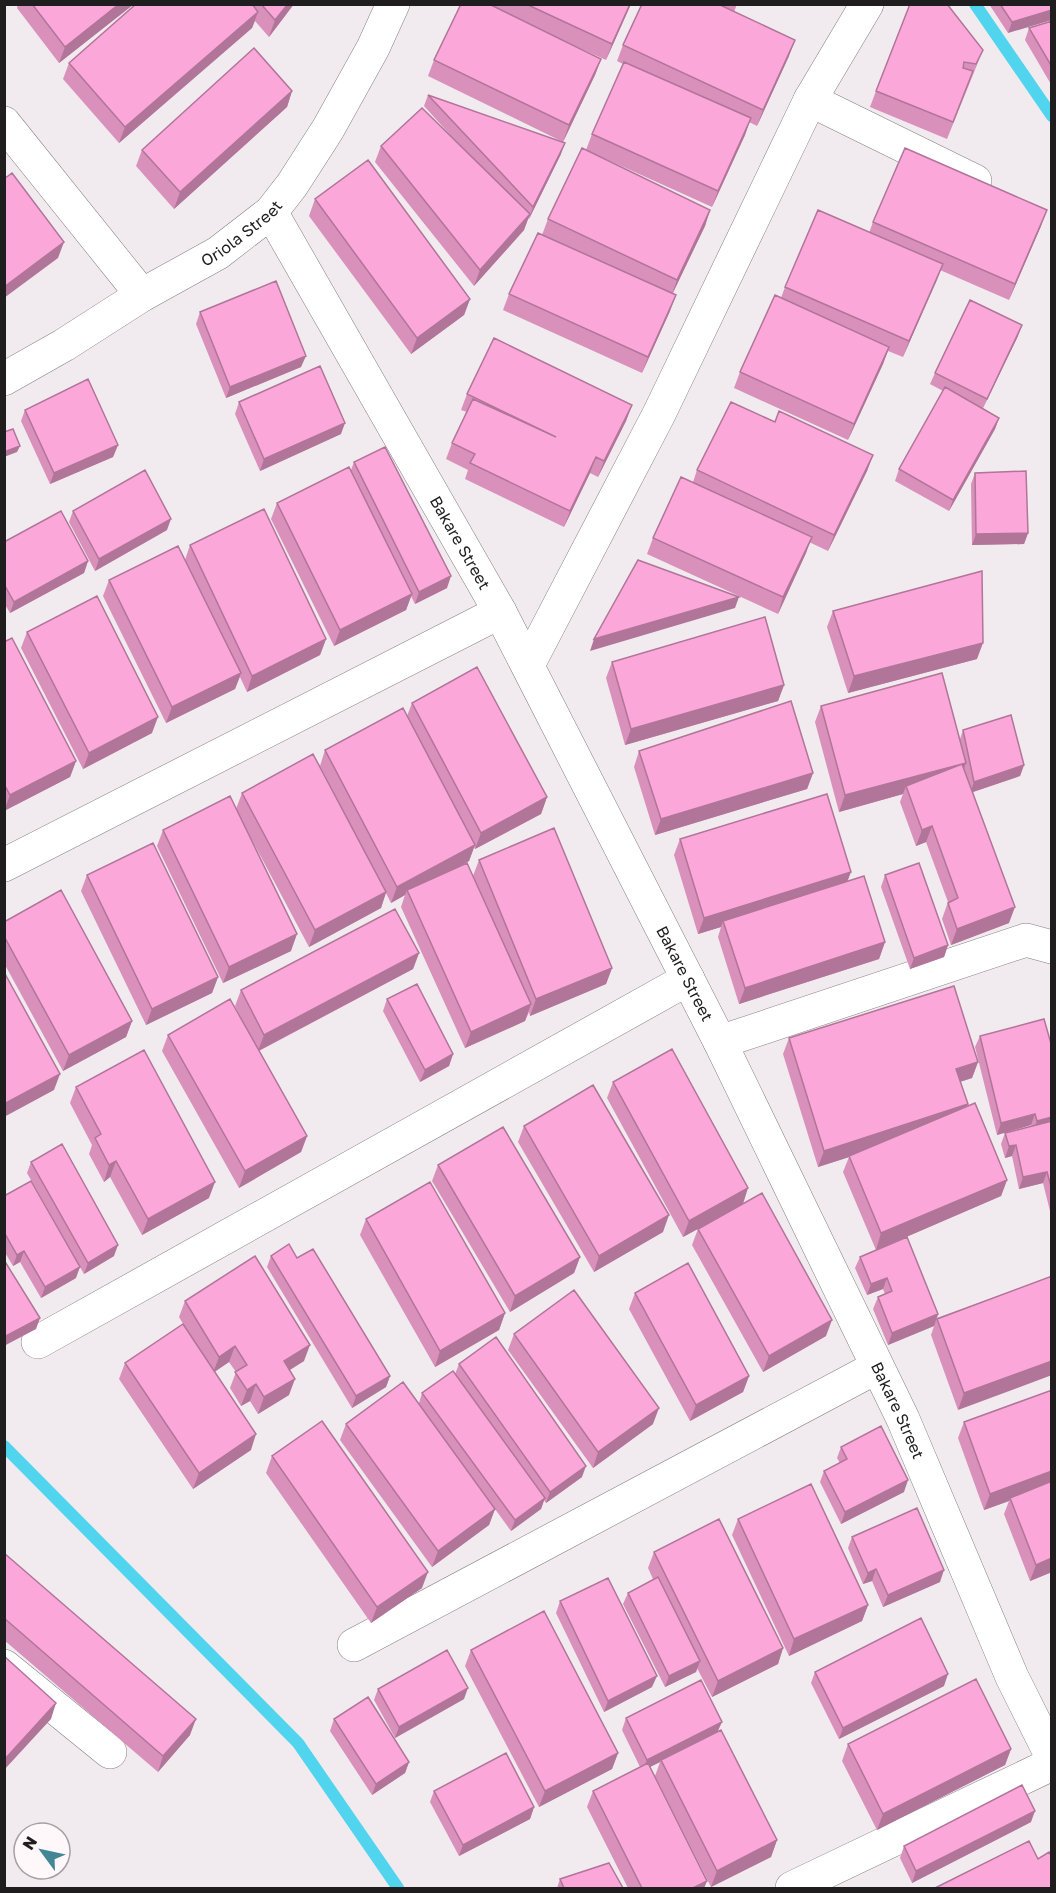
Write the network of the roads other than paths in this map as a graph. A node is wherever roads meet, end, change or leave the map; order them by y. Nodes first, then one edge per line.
1 (393, 4) edge
2 (867, 4) edge
3 (810, 100) junction
4 (4, 123) edge
5 (1006, 196) edge
6 (271, 212) junction
7 (142, 295) junction
8 (4, 379) edge
9 (500, 612) junction
10 (528, 665) junction
11 (4, 865) edge
12 (1052, 947) edge
13 (688, 979) junction
14 (720, 1042) junction
15 (38, 1342) dead end
16 (878, 1367) junction
17 (354, 1645) dead end
18 (4, 1666) edge
19 (110, 1752) dead end
20 (1052, 1757) edge
21 (1052, 1764) edge
22 (792, 1888) edge

1 - 6 street, Oriola Street
2 - 3 street
3 - 5 street
3 - 10 street
4 - 7 street
6 - 7 street, Oriola Street
6 - 9 street, Bakare Street
7 - 8 street, Oriola Street
9 - 10 street, Bakare Street
9 - 11 street
10 - 13 street, Bakare Street
12 - 14 street
13 - 14 street, Bakare Street
13 - 15 street
14 - 16 street, Bakare Street
16 - 17 street
16 - 20 street, Bakare Street
18 - 19 street
21 - 22 street

